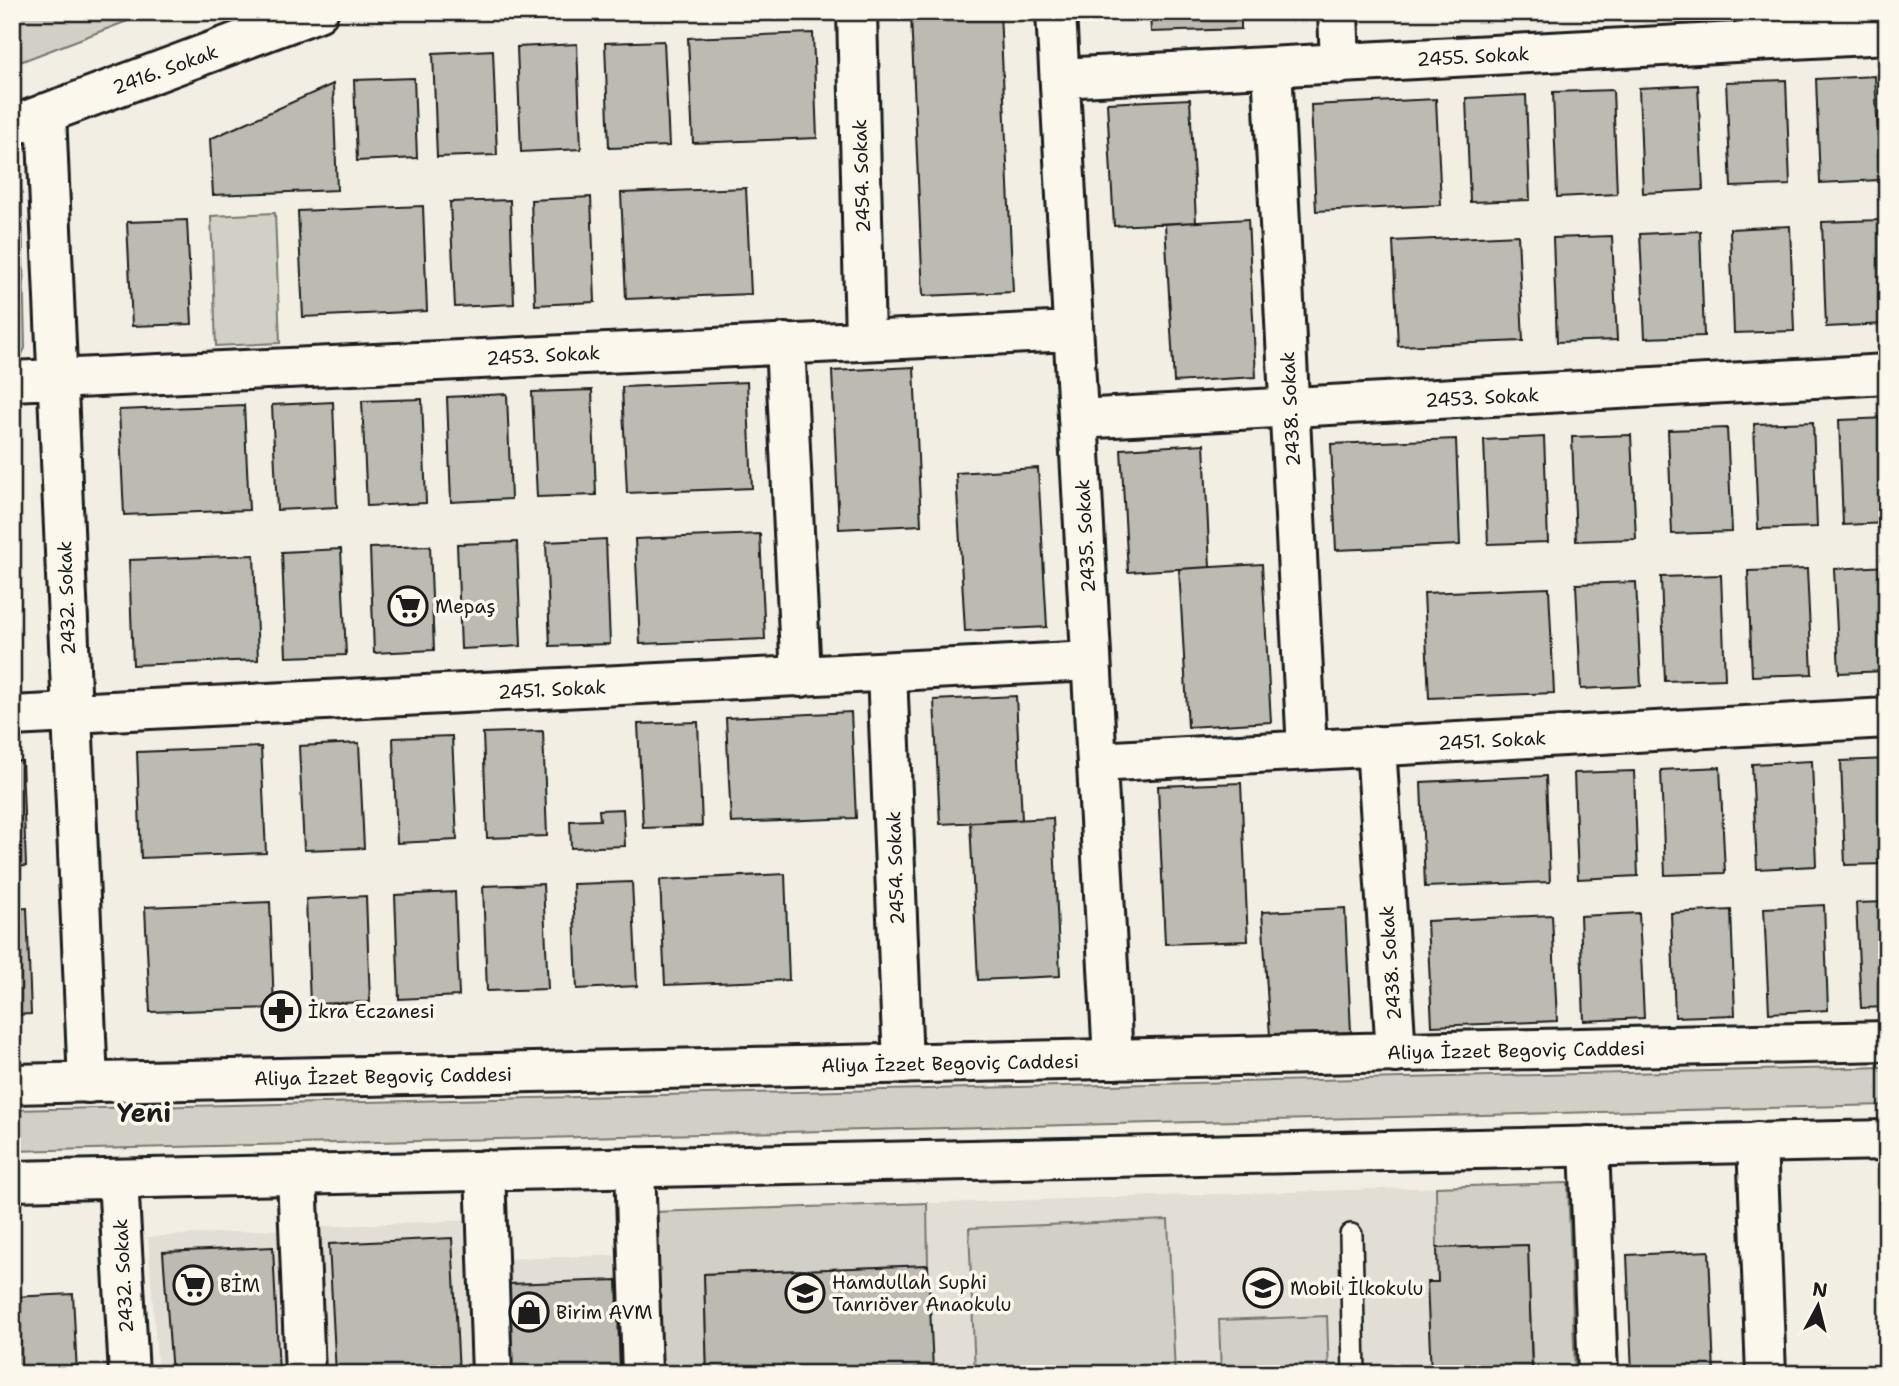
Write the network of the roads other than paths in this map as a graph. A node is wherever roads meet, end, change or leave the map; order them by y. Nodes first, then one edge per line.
1 (318, 12) edge
2 (857, 12) edge
3 (1056, 12) edge
4 (1338, 12) edge
5 (1887, 34) edge
6 (1340, 64) junction
7 (1272, 67) junction
8 (1060, 78) junction
9 (29, 119) edge
10 (1073, 331) junction
11 (865, 339) junction
12 (785, 343) junction
13 (1887, 374) edge
14 (57, 379) junction
15 (12, 381) edge
16 (1290, 407) junction
17 (1078, 419) junction
18 (1091, 661) junction
19 (887, 672) junction
20 (801, 677) junction
21 (71, 714) junction
22 (12, 716) edge
23 (1887, 718) edge
24 (1376, 746) junction
25 (1307, 750) junction
26 (1097, 762) junction
27 (1887, 1041) edge
28 (1396, 1053) junction
29 (1113, 1059) junction
30 (903, 1064) junction
31 (88, 1083) junction
32 (12, 1084) edge
33 (1887, 1140) edge
34 (1757, 1143) junction
35 (1589, 1146) junction
36 (635, 1167) junction
37 (485, 1170) junction
38 (297, 1174) junction
39 (118, 1179) junction
40 (12, 1181) edge
41 (1351, 1235) dead end
42 (129, 1374) edge
43 (305, 1374) edge
44 (492, 1374) edge
45 (642, 1374) edge
46 (1354, 1374) edge
47 (1598, 1374) edge
48 (1766, 1374) edge

1 - 9 street, 2416. Sokak
2 - 11 street, 2454. Sokak
3 - 8 street, 2435. Sokak
4 - 6 street
5 - 6 street, 2455. Sokak
6 - 7 street, 2455. Sokak
7 - 8 street, 2455. Sokak
7 - 16 street, 2438. Sokak
8 - 10 street, 2435. Sokak
9 - 14 street, 2432. Sokak
10 - 11 street, 2453. Sokak
10 - 17 street, 2435. Sokak
11 - 12 street, 2453. Sokak
12 - 14 street, 2453. Sokak
12 - 20 street
13 - 16 street, 2453. Sokak
14 - 15 street, 2453. Sokak
14 - 21 street, 2432. Sokak
16 - 17 street, 2453. Sokak
16 - 25 street, 2438. Sokak
17 - 18 street, 2435. Sokak
18 - 19 street, 2451. Sokak
18 - 26 street, 2435. Sokak
19 - 20 street, 2451. Sokak
19 - 30 street, 2454. Sokak
20 - 21 street, 2451. Sokak
21 - 22 street, 2451. Sokak
21 - 31 street, 2432. Sokak
23 - 24 street, 2451. Sokak
24 - 25 street, 2451. Sokak
24 - 28 street, 2438. Sokak
25 - 26 street, 2451. Sokak
26 - 29 street, 2435. Sokak
27 - 28 street, Aliya İzzet Begoviç Caddesi
28 - 29 street, Aliya İzzet Begoviç Caddesi
29 - 30 street, Aliya İzzet Begoviç Caddesi
30 - 31 street, Aliya İzzet Begoviç Caddesi
31 - 32 street, Aliya İzzet Begoviç Caddesi
33 - 34 street
34 - 35 street
34 - 48 street
35 - 36 street
35 - 47 street
36 - 37 street
36 - 45 street
37 - 38 street
37 - 44 street
38 - 39 street
38 - 43 street
39 - 40 street
39 - 42 street, 2432. Sokak
41 - 46 lane

